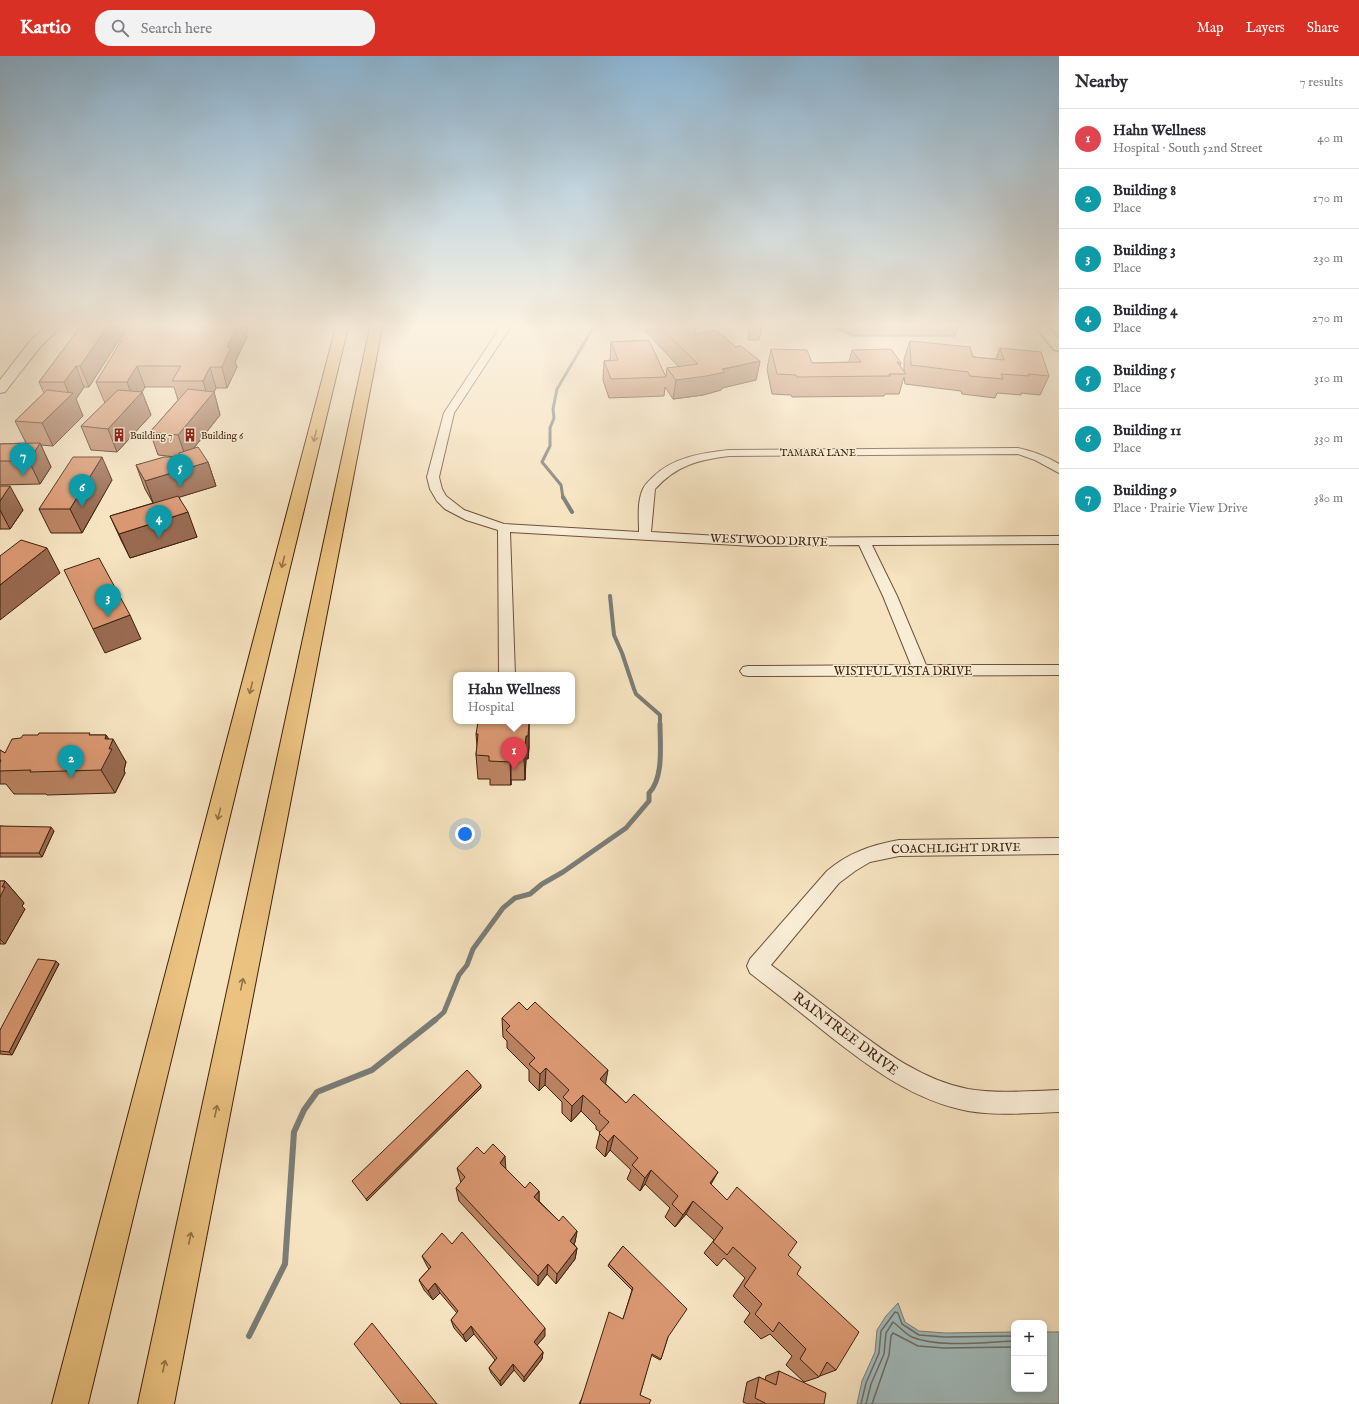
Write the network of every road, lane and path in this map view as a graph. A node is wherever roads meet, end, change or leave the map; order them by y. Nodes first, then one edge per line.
1 (327, 386) edge
2 (364, 386) edge
3 (467, 386) edge
4 (1059, 469) edge
5 (504, 528) junction
6 (644, 536) junction
7 (1059, 540) edge
8 (864, 542) junction
9 (1059, 670) edge
10 (748, 671) dead end
11 (921, 671) junction
12 (507, 672) edge
13 (1059, 846) edge
14 (757, 966) joint
15 (1059, 1101) edge
16 (70, 1404) edge
17 (156, 1404) edge

1 -> 16 highway
17 -> 2 highway
3 - 5 street, WESTWOOD DRIVE
4 - 6 street, TAMARA LANE
5 - 6 street, WESTWOOD DRIVE
5 - 12 street
6 - 8 street, WESTWOOD DRIVE
7 - 8 street, WESTWOOD DRIVE
8 - 11 street
9 - 11 street, WISTFUL VISTA DRIVE
10 - 11 street, WISTFUL VISTA DRIVE
13 - 14 street, COACHLIGHT DRIVE
14 - 15 street, RAINTREE DRIVE

